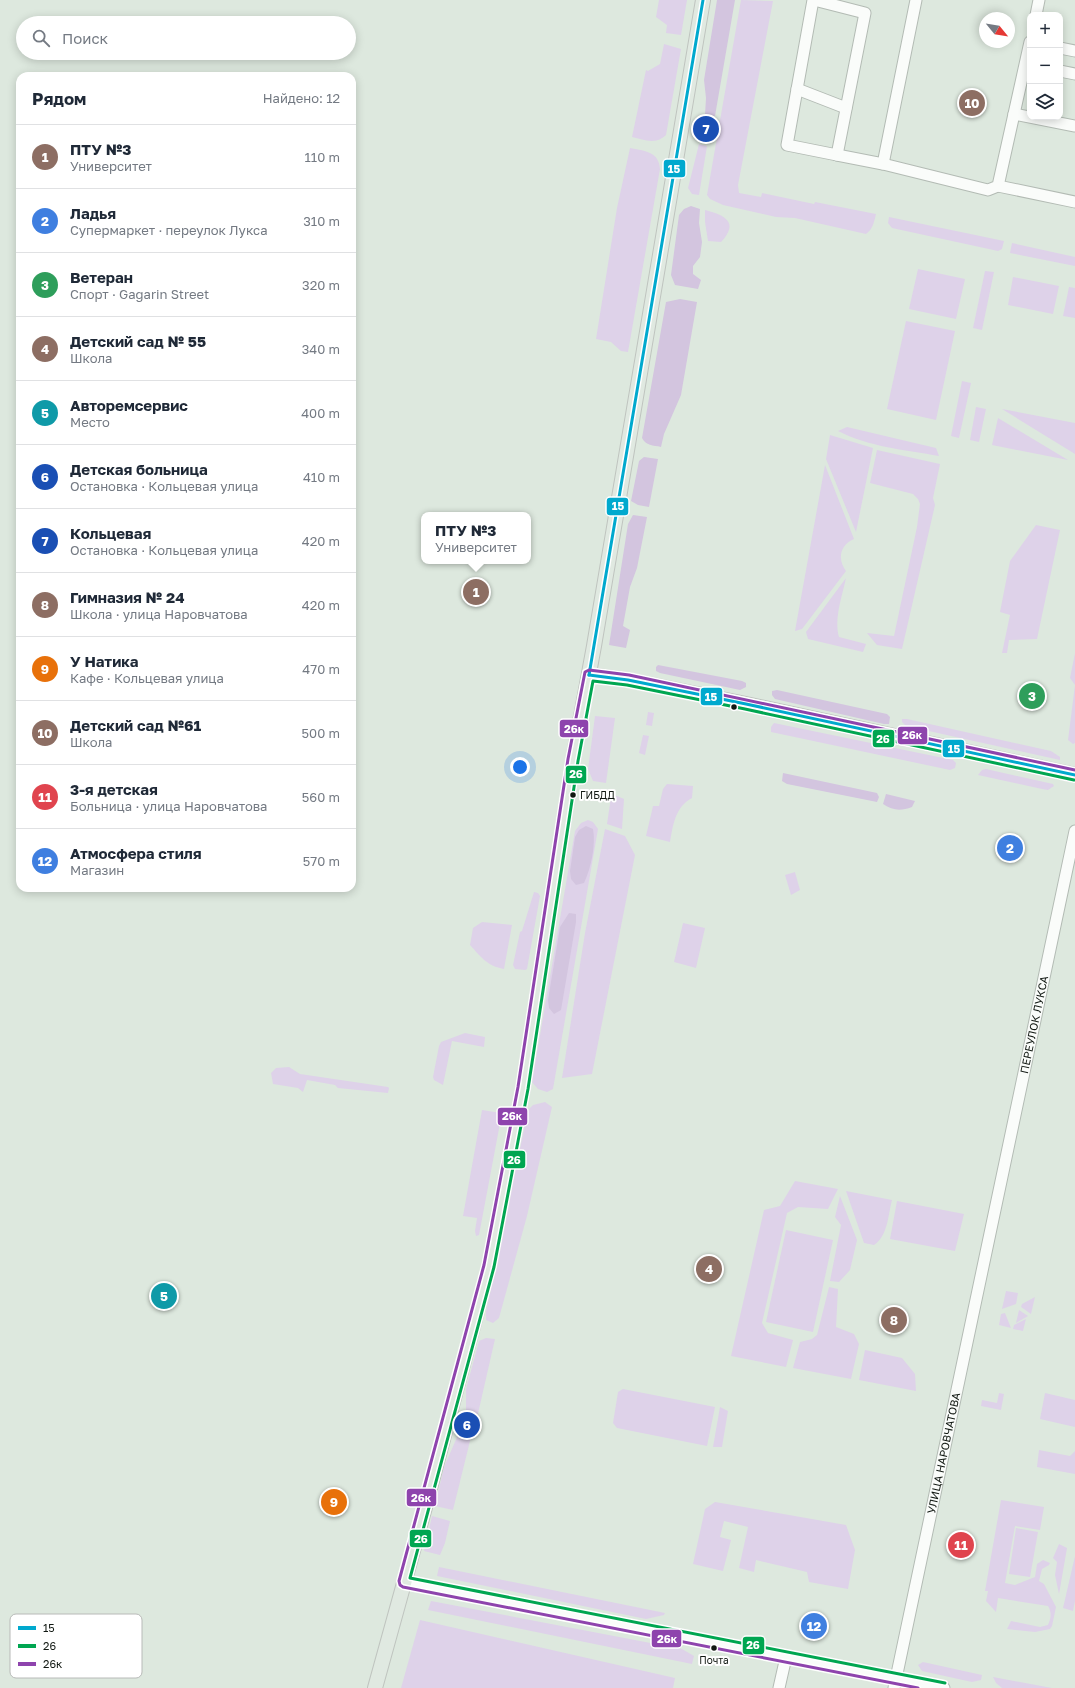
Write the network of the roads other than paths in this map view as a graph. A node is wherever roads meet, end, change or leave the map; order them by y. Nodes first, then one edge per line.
1 (703, 0) edge
2 (814, 0) edge
3 (916, 0) edge
4 (1039, 0) edge
5 (1037, 12) edge
6 (1063, 49) edge
7 (1075, 51) edge
8 (1027, 67) edge
9 (1063, 72) edge
10 (1075, 74) edge
11 (797, 89) junction
12 (846, 108) junction
13 (1014, 114) junction
14 (1075, 126) edge
15 (838, 155) junction
16 (883, 164) junction
17 (998, 186) junction
18 (1075, 202) edge
19 (589, 675) junction
20 (1075, 775) edge
21 (1075, 831) edge
22 (994, 1217) joint
23 (404, 1582) junction
24 (786, 1657) junction
25 (895, 1683) edge
26 (375, 1688) edge
27 (779, 1688) edge
28 (944, 1688) edge

1 - 19 main road
2 - 11 street
2 - 12 street
3 - 16 street
4 - 5 street
6 - 7 street
8 - 13 street
9 - 10 street
11 - 12 street
11 - 15 street
12 - 15 street
13 - 14 street
13 - 17 street
15 - 16 street
16 - 17 street
17 - 18 street
19 - 20 main road
19 - 23 main road
21 - 22 street, ПЕРЕУЛОК ЛУКСА
22 - 25 street, УЛИЦА НАРОВЧАТОВА
23 - 24 street
23 - 26 main road
24 - 25 street
24 - 27 street
25 - 28 street

